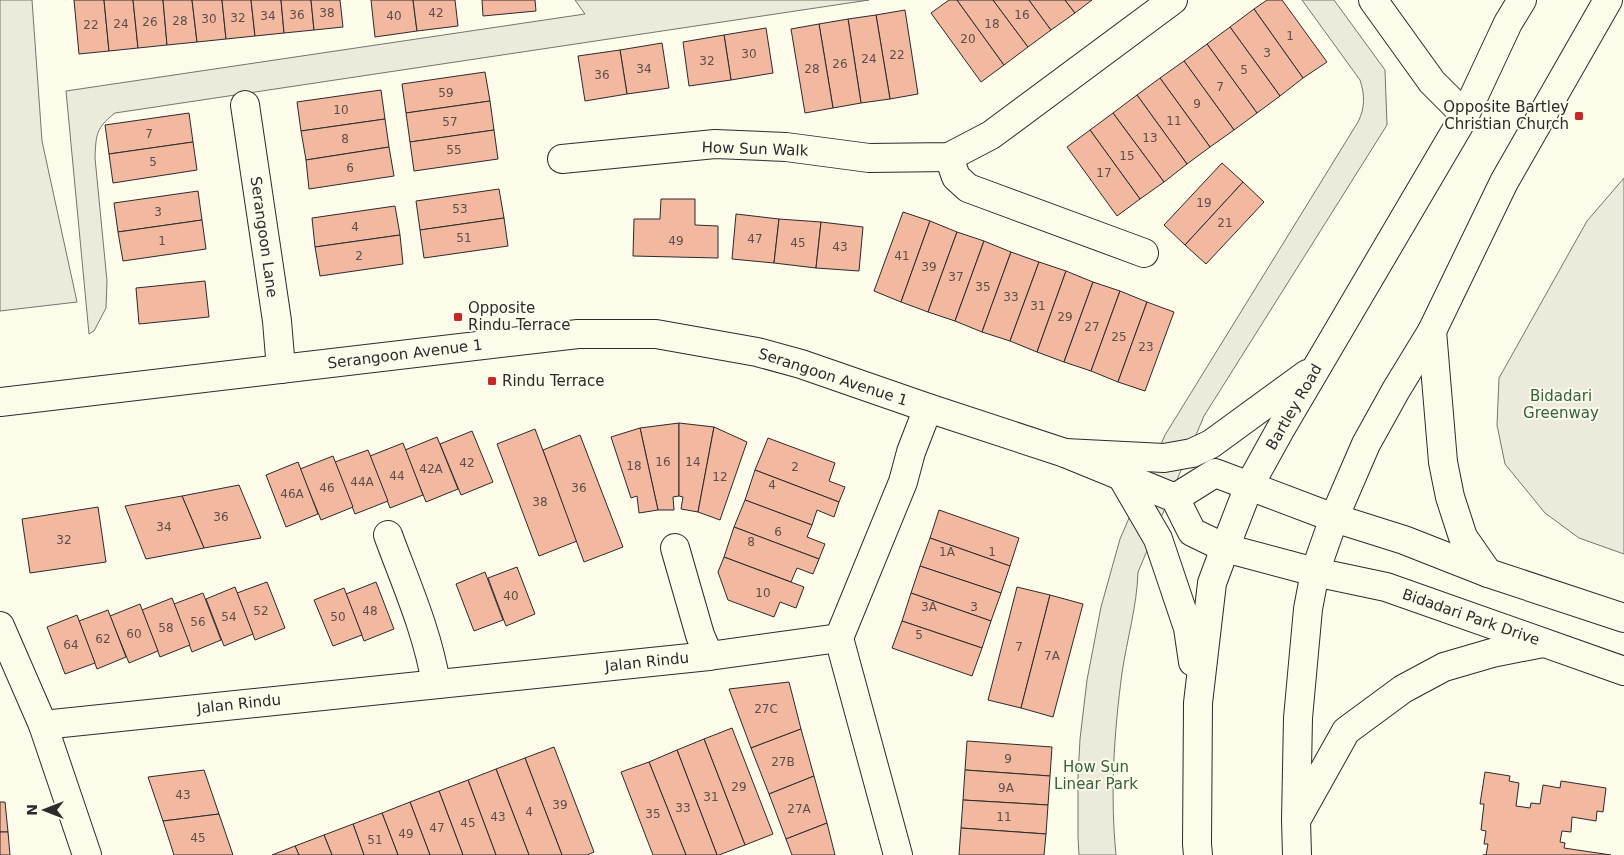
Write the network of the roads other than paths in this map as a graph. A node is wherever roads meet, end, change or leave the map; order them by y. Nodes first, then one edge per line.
1 (1173, 0) edge
2 (1373, 0) edge
3 (1522, 0) edge
4 (1608, 0) edge
5 (245, 105) dead end
6 (1465, 115) junction
7 (949, 157) junction
8 (562, 159) dead end
9 (1144, 253) dead end
10 (1432, 331) junction
11 (1319, 365) junction
12 (281, 369) junction
13 (0, 402) edge
14 (928, 408) junction
15 (1065, 453) junction
16 (1122, 477) junction
17 (1250, 486) junction
18 (1176, 498) junction
19 (1334, 518) junction
20 (388, 536) dead end
21 (675, 548) dead end
22 (1225, 548) junction
23 (1315, 572) junction
24 (1488, 573) junction
25 (1624, 618) edge
26 (0, 626) edge
27 (838, 638) junction
28 (1543, 642) junction
29 (709, 656) junction
30 (1624, 671) edge
31 (436, 684) junction
32 (1198, 703) junction
33 (43, 725) junction
34 (1296, 820) junction
35 (87, 855) edge
36 (898, 855) edge
37 (1198, 855) edge
38 (1297, 855) edge

1 - 7 main road, How Sun Walk
2 - 6 main road
3 - 6 main road, Bartley Road
4 - 10 main road
5 - 12 main road, Serangoon Lane
6 - 11 main road, Bartley Road
7 - 8 main road, How Sun Walk
7 - 9 main road
10 - 19 main road
10 - 24 main road
11 - 15 main road
11 - 17 main road, Bartley Road
12 - 13 main road, Serangoon Avenue 1
12 - 14 main road, Serangoon Avenue 1
14 - 15 main road, Serangoon Avenue 1
14 - 27 main road
15 - 16 main road, Serangoon Avenue 1
16 - 18 main road, Serangoon Avenue 1
16 - 32 main road
17 - 18 main road
17 - 19 main road
17 - 22 main road, Bartley Road
18 - 22 main road
19 - 23 main road
19 - 24 main road
20 - 31 main road
21 - 29 main road, Jalan Rindu
22 - 23 main road
22 - 32 main road, Bartley Road
23 - 28 main road, Bidadari Park Drive
23 - 34 main road
24 - 25 main road
26 - 33 main road
27 - 29 main road, Jalan Rindu
27 - 36 main road
28 - 30 main road, Bidadari Park Drive
28 - 34 main road
29 - 31 main road, Jalan Rindu
31 - 33 main road, Jalan Rindu
32 - 37 main road, Bartley Road
33 - 35 main road
34 - 38 main road

